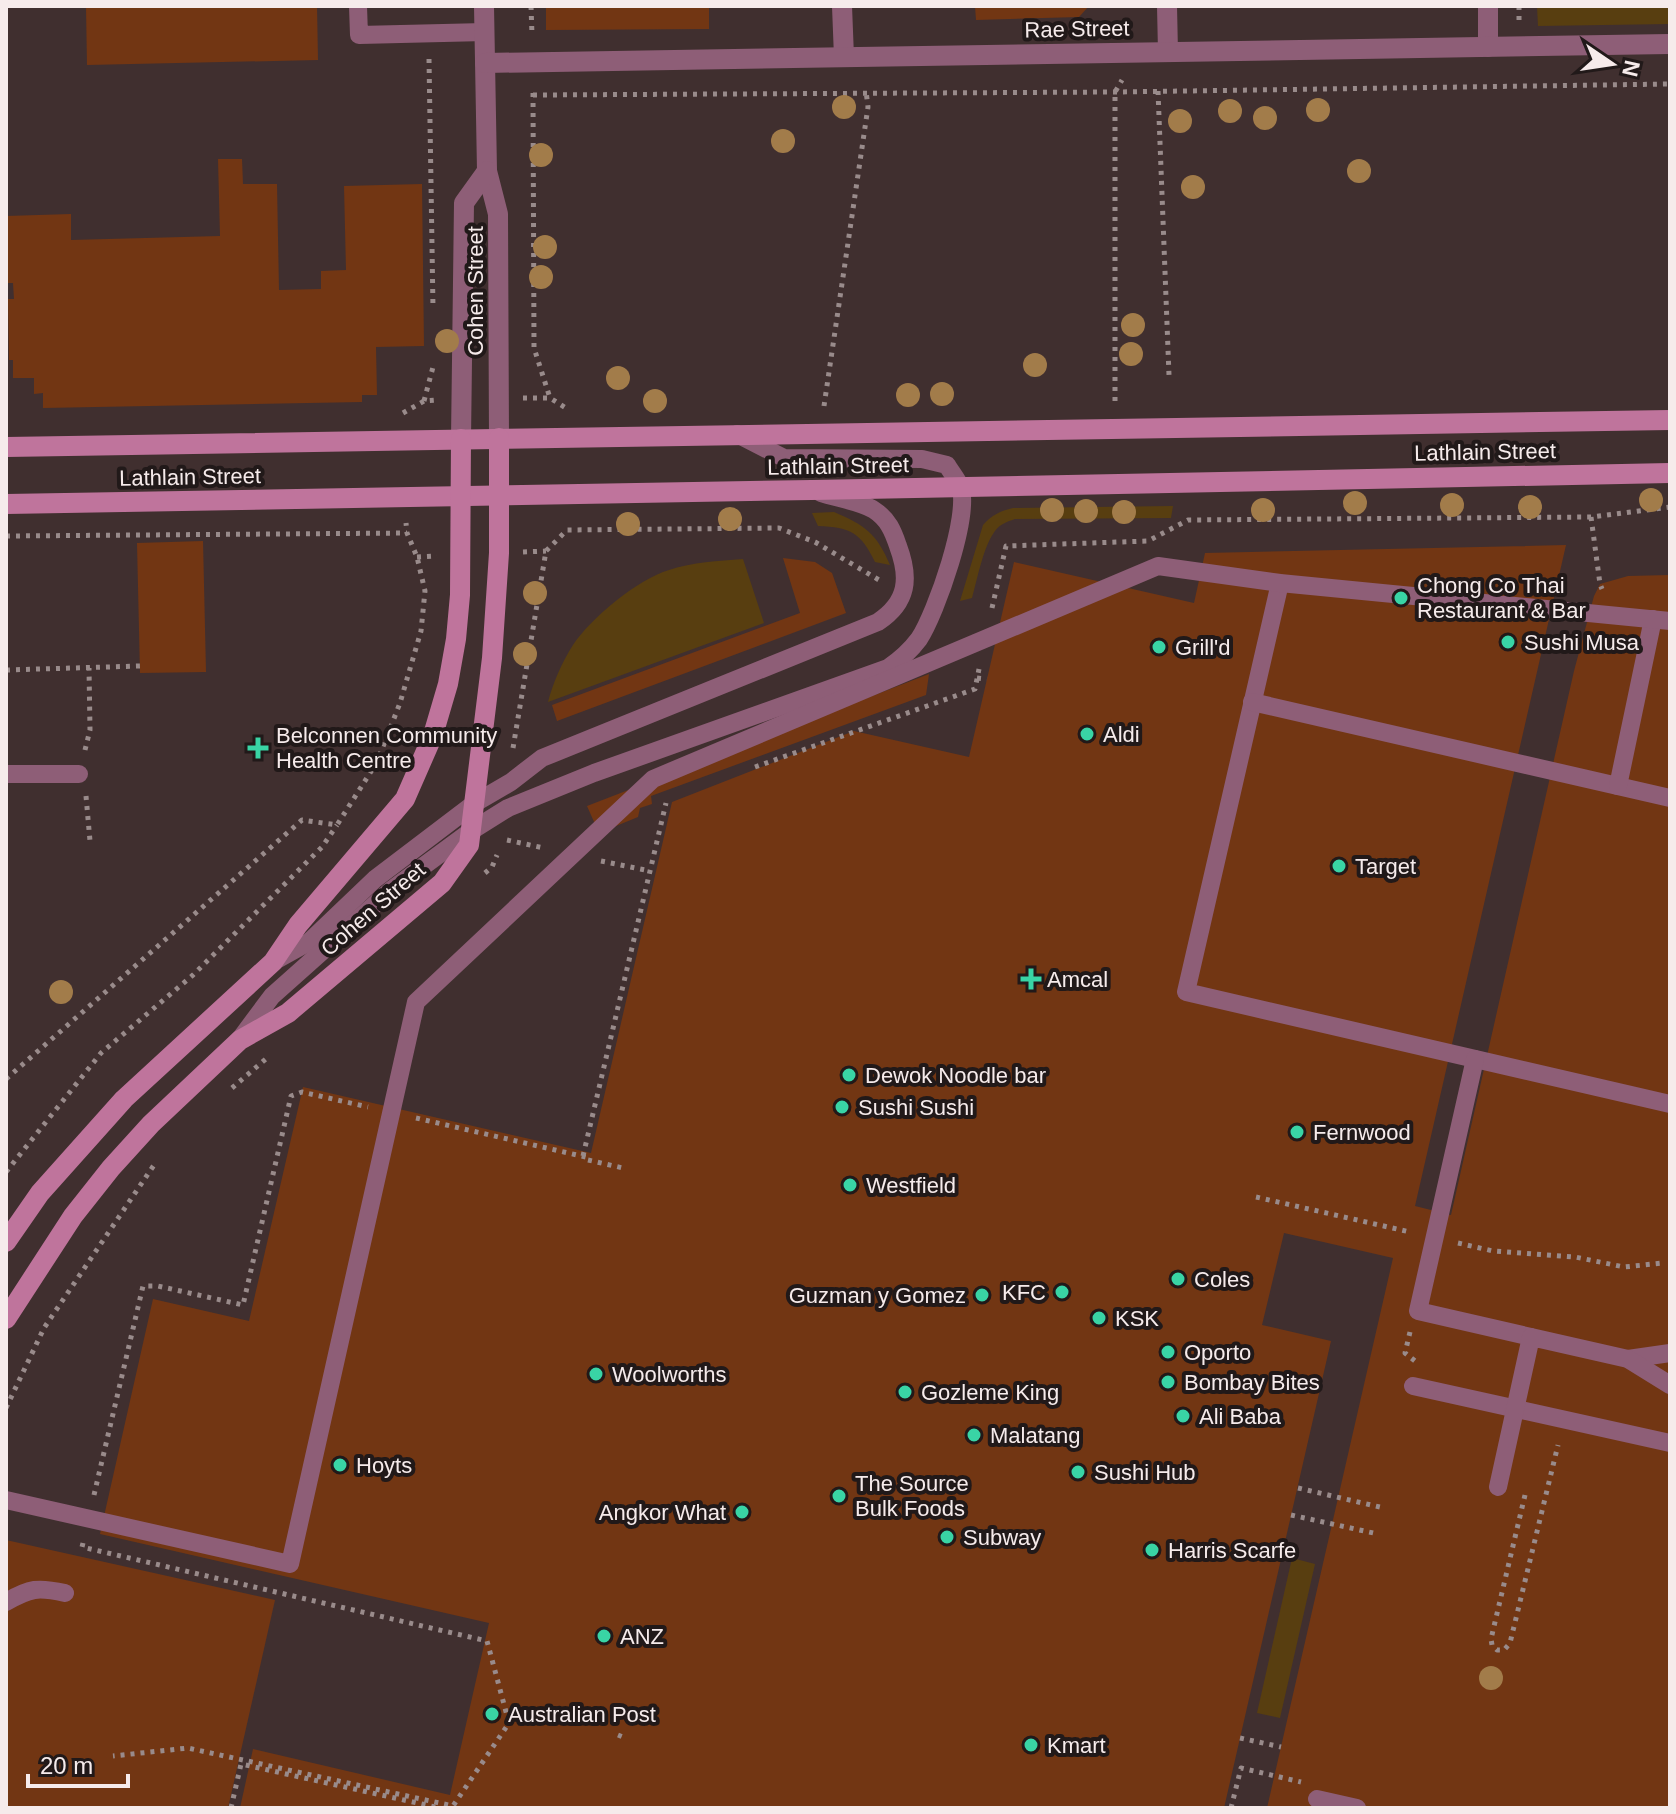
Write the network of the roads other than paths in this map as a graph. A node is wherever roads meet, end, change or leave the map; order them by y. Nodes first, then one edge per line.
1 (358, 6) edge
2 (484, 6) edge
3 (842, 6) edge
4 (1167, 6) edge
5 (1488, 6) edge
6 (485, 32) junction
7 (1670, 44) edge
8 (1488, 47) junction
9 (1168, 52) junction
10 (844, 57) junction
11 (485, 63) junction
12 (487, 171) junction
13 (1670, 420) edge
14 (737, 434) junction
15 (499, 438) junction
16 (461, 439) junction
17 (6, 447) edge
18 (1670, 473) edge
19 (961, 488) junction
20 (812, 490) junction
21 (500, 495) junction
22 (461, 496) junction
23 (6, 504) edge
24 (1280, 583) junction
25 (1662, 620) edge
26 (1252, 702) junction
27 (6, 774) edge
28 (79, 774) dead end
29 (1618, 786) junction
30 (1670, 798) edge
31 (475, 803) junction
32 (471, 831) junction
33 (273, 962) junction
34 (1475, 1059) junction
35 (1670, 1104) edge
36 (6, 1242) edge
37 (6, 1319) edge
38 (1531, 1337) junction
39 (1670, 1353) edge
40 (1628, 1359) junction
41 (1670, 1385) edge
42 (1413, 1386) dead end
43 (1670, 1443) edge
44 (1498, 1487) dead end
45 (6, 1500) edge
46 (65, 1593) dead end
47 (6, 1602) edge
48 (1312, 1791) road end
49 (1357, 1808) edge

1 - 6 lane
2 - 6 street, Cohen Street
3 - 10 street
4 - 9 street
5 - 8 street
6 - 11 street, Cohen Street
7 - 8 street, Rae Street
8 - 9 street, Rae Street
9 - 10 street, Rae Street
10 - 11 street, Rae Street
11 - 12 street, Cohen Street
12 - 15 street, Cohen Street
12 - 16 street, Cohen Street
13 - 14 street, Lathlain Street
14 - 15 street, Lathlain Street
14 - 19 lane
15 - 16 street, Lathlain Street
15 - 21 street, Cohen Street
16 - 17 street, Lathlain Street
16 - 22 street, Cohen Street
18 - 19 street, Lathlain Street
19 - 20 street, Lathlain Street
19 - 32 lane
20 - 21 street, Lathlain Street
20 - 31 lane
21 - 22 street, Lathlain Street
21 - 31 street, Cohen Street
22 - 23 street, Lathlain Street
22 - 33 street, Cohen Street
24 - 25 lane
24 - 26 lane
24 - 45 lane
25 - 29 lane
26 - 29 lane
26 - 34 lane
27 - 28 lane
29 - 30 lane
31 - 32 street, Cohen Street
31 - 33 lane
32 - 37 street, Cohen Street
33 - 36 street, Cohen Street
34 - 35 lane
34 - 38 lane
38 - 40 lane
38 - 44 lane
39 - 40 lane
40 - 41 lane
42 - 43 lane
46 - 47 lane
48 - 49 lane

